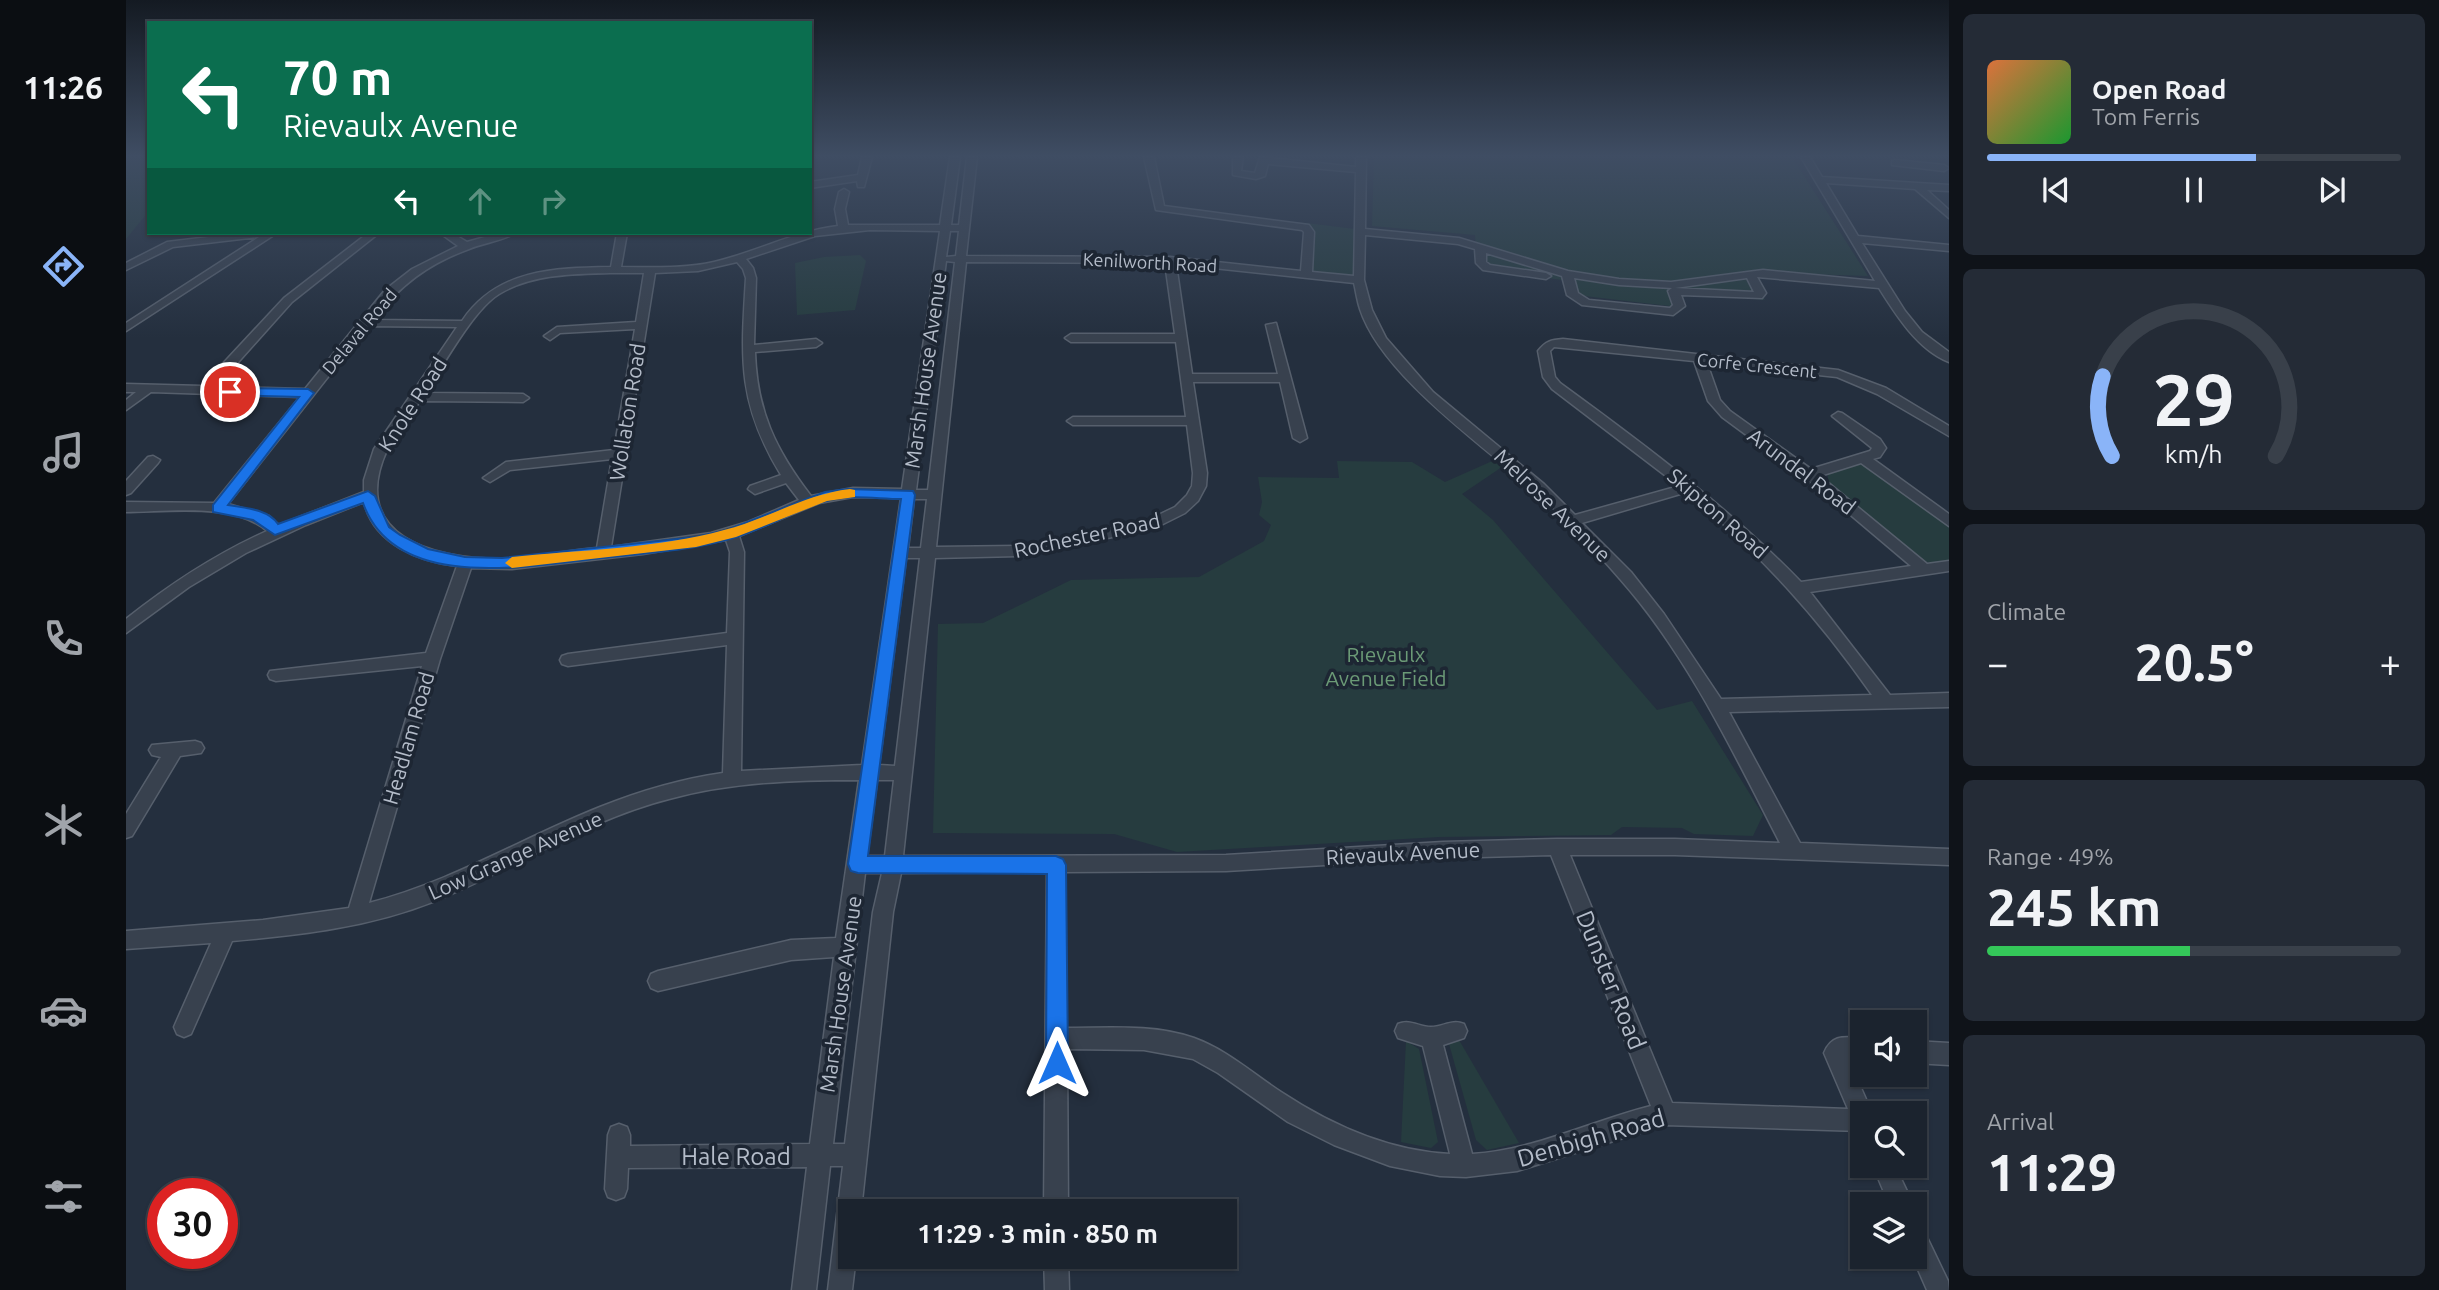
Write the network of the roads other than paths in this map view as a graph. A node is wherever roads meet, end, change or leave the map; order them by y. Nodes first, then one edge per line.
1 (842, 217) edge
2 (947, 217) edge
3 (965, 217) edge
4 (1230, 217) edge
5 (1359, 217) edge
6 (1842, 217) edge
7 (844, 228) junction
8 (945, 228) junction
9 (964, 228) junction
10 (1359, 231) junction
11 (812, 233) edge
12 (176, 235) edge
13 (243, 235) edge
14 (267, 235) edge
15 (371, 235) edge
16 (448, 235) edge
17 (503, 235) edge
18 (622, 235) edge
19 (792, 236) edge
20 (1856, 239) junction
21 (171, 244) junction
22 (466, 246) junction
23 (1480, 246) junction
24 (1949, 248) edge
25 (738, 257) junction
26 (940, 259) junction
27 (960, 259) junction
28 (1170, 260) junction
29 (126, 267) edge
30 (650, 271) junction
31 (615, 272) junction
32 (1306, 274) junction
33 (1750, 274) junction
34 (1567, 276) junction
35 (1359, 280) junction
36 (1882, 285) junction
37 (1672, 288) junction
38 (364, 324) junction
39 (466, 324) junction
40 (641, 325) junction
41 (1272, 325) dead end
42 (126, 328) edge
43 (554, 331) dead end
44 (1071, 338) dead end
45 (1180, 338) junction
46 (816, 343) dead end
47 (1550, 344) joint
48 (748, 349) junction
49 (1699, 358) junction
50 (1949, 358) edge
51 (1187, 377) junction
52 (1284, 378) junction
53 (126, 388) edge
54 (146, 390) junction
55 (204, 391) junction
56 (308, 393) junction
57 (416, 397) junction
58 (523, 398) dead end
59 (126, 406) edge
60 (1838, 416) dead end
61 (1073, 421) dead end
62 (1193, 421) junction
63 (1949, 432) edge
64 (1299, 438) dead end
65 (620, 454) junction
66 (1869, 456) junction
67 (153, 460) dead end
68 (1810, 474) junction
69 (788, 477) junction
70 (490, 478) dead end
71 (1690, 487) junction
72 (755, 489) dead end
73 (126, 490) edge
74 (908, 495) junction
75 (934, 495) junction
76 (368, 496) junction
77 (808, 502) junction
78 (126, 507) edge
79 (218, 508) junction
80 (1574, 520) junction
81 (1949, 522) edge
82 (275, 530) junction
83 (731, 534) junction
84 (603, 553) junction
85 (900, 553) junction
86 (926, 553) junction
87 (465, 563) junction
88 (1949, 566) edge
89 (1925, 570) junction
90 (1799, 588) junction
91 (126, 627) edge
92 (736, 638) junction
93 (432, 659) junction
94 (568, 660) dead end
95 (271, 676) dead end
96 (1949, 701) edge
97 (1886, 702) junction
98 (1717, 706) junction
99 (195, 748) dead end
100 (870, 772) junction
101 (903, 773) junction
102 (732, 778) junction
103 (126, 830) edge
104 (1557, 847) junction
105 (1794, 851) junction
106 (1949, 857) edge
107 (858, 864) junction
108 (893, 865) junction
109 (1056, 865) junction
110 (356, 916) junction
111 (226, 932) junction
112 (126, 940) edge
113 (845, 947) junction
114 (657, 981) dead end
115 (184, 1027) dead end
116 (1405, 1031) dead end
117 (1457, 1031) dead end
118 (1431, 1037) junction
119 (1057, 1038) junction
120 (1850, 1048) edge
121 (1927, 1053) edge
122 (1949, 1054) edge
123 (1855, 1101) edge
124 (1665, 1114) junction
125 (1850, 1117) edge
126 (854, 1155) junction
127 (820, 1156) junction
128 (1464, 1166) junction
129 (616, 1189) dead end
130 (1056, 1199) edge
131 (1927, 1265) edge
132 (1056, 1269) edge
133 (804, 1290) edge
134 (840, 1290) edge
135 (1056, 1290) edge
136 (1938, 1290) edge

1 - 7 street
2 - 8 street, Marsh House Avenue
3 - 9 street, Marsh House Avenue
4 - 32 street
5 - 10 street, Melrose Avenue
6 - 20 street
7 - 8 street, Knole Road
7 - 11 street, Knole Road
8 - 9 street, Knole Road
8 - 26 street, Marsh House Avenue
9 - 27 street, Marsh House Avenue
10 - 23 street
10 - 35 street, Melrose Avenue
12 - 21 street
13 - 21 street
14 - 42 street
15 - 55 street
16 - 22 street
17 - 22 street, Delaval Road
18 - 31 street
19 - 25 street, Knole Road
20 - 24 street
20 - 36 street
21 - 29 street
22 - 38 street, Delaval Road
23 - 34 street
23 - 34 street
25 - 30 street, Knole Road
25 - 48 street
26 - 27 street, Kenilworth Road
26 - 74 street, Marsh House Avenue
27 - 28 street, Kenilworth Road
27 - 75 street, Marsh House Avenue
28 - 32 street, Kenilworth Road
28 - 45 street, Rochester Road
30 - 31 street, Knole Road
30 - 40 street, Wollaton Road
31 - 39 street, Knole Road
32 - 35 street, Kenilworth Road
33 - 36 street
33 - 37 street
33 - 37 street
34 - 37 street
34 - 37 street
35 - 80 street, Melrose Avenue
36 - 50 street
38 - 39 street
38 - 56 street, Delaval Road
39 - 57 street, Knole Road
40 - 43 street
40 - 65 street, Wollaton Road
41 - 52 street
44 - 45 street
45 - 51 street, Rochester Road
46 - 48 street
47 - 49 street, Corfe Crescent
47 - 71 street, Skipton Road
48 - 69 street
49 - 63 street, Corfe Crescent
49 - 68 street, Arundel Road
51 - 52 street
51 - 62 street, Rochester Road
52 - 64 street
53 - 54 street
54 - 55 street
54 - 59 street
55 - 56 street
56 - 79 street, Delaval Road
57 - 58 street
57 - 76 street, Knole Road
60 - 66 street
61 - 62 street
62 - 86 street, Rochester Road
65 - 70 street
65 - 84 street, Wollaton Road
66 - 68 street
66 - 81 street
67 - 73 street
68 - 89 street, Arundel Road
69 - 72 street
69 - 77 street
71 - 80 street
71 - 90 street, Skipton Road
74 - 75 street
74 - 77 street
74 - 85 street, Marsh House Avenue
75 - 86 street, Marsh House Avenue
76 - 82 street
76 - 87 street
77 - 83 street
78 - 79 street
79 - 82 street
80 - 98 street, Melrose Avenue
82 - 91 street
83 - 84 street
83 - 92 street
84 - 87 street
85 - 86 street, Rochester Road
85 - 100 street, Marsh House Avenue
86 - 101 street, Marsh House Avenue
87 - 93 street, Headlam Road
88 - 89 street
89 - 90 street
90 - 97 street, Skipton Road
92 - 94 street
92 - 102 street
93 - 95 street
93 - 110 street, Headlam Road
96 - 97 street
97 - 98 street
98 - 105 street, Melrose Avenue
99 - 103 street
100 - 101 street, Low Grange Avenue
100 - 102 street, Low Grange Avenue
100 - 107 street, Marsh House Avenue
101 - 108 street, Marsh House Avenue
102 - 110 street, Low Grange Avenue
104 - 105 street, Rievaulx Avenue
104 - 109 street, Rievaulx Avenue
104 - 124 street, Dunster Road
105 - 106 street, Rievaulx Avenue
107 - 108 street, Rievaulx Avenue
107 - 113 street, Marsh House Avenue
108 - 109 street, Rievaulx Avenue
108 - 126 street, Marsh House Avenue
109 - 119 street
110 - 111 street, Low Grange Avenue
111 - 112 street, Low Grange Avenue
111 - 115 street
113 - 114 street
113 - 127 street, Marsh House Avenue
116 - 118 street
117 - 118 street
118 - 128 street
119 - 128 street, Denbigh Road
119 - 130 street
120 - 123 street
121 - 122 street
124 - 125 street, Denbigh Road
124 - 128 street, Denbigh Road
126 - 127 street, Hale Road
126 - 134 street, Marsh House Avenue
127 - 129 street, Hale Road
127 - 133 street, Marsh House Avenue
131 - 136 street
132 - 135 street

